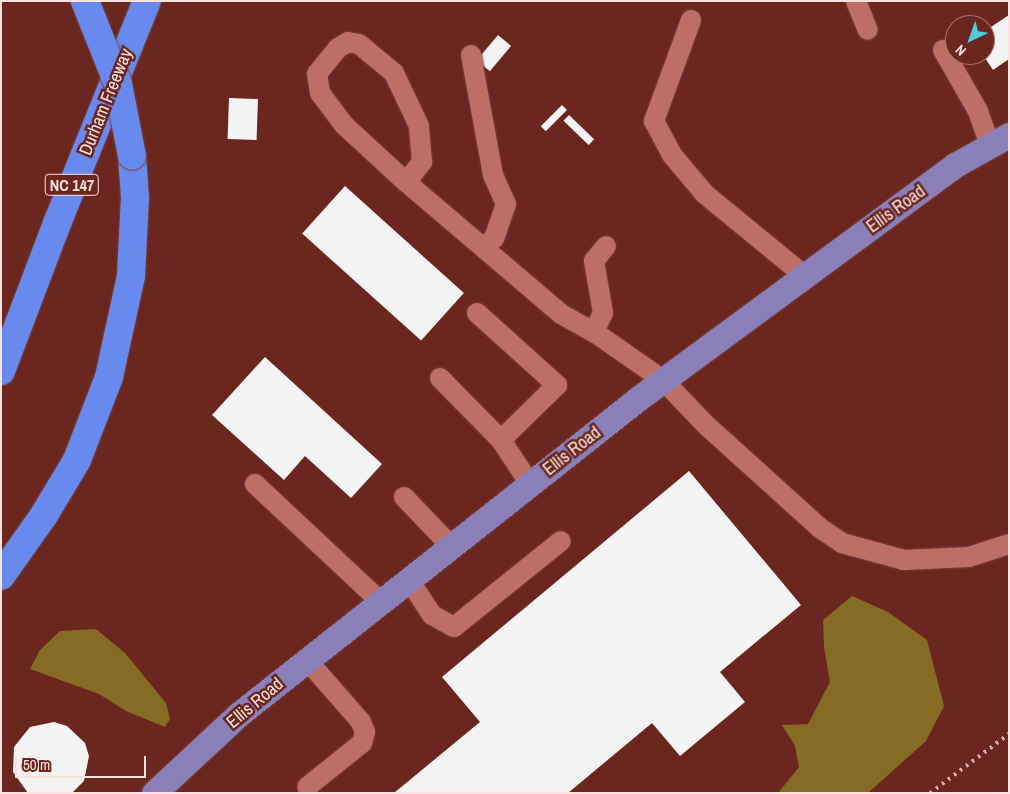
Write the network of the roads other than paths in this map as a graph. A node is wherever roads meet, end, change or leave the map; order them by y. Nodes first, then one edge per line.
1 (85, 1) edge
2 (147, 1) edge
3 (856, 1) edge
4 (691, 20) dead end
5 (868, 30) dead end
6 (943, 50) dead end
7 (471, 55) dead end
8 (1000, 140) edge
9 (406, 182) junction
10 (606, 246) dead end
11 (485, 248) junction
12 (805, 276) junction
13 (477, 313) dead end
14 (594, 332) junction
15 (1, 371) edge
16 (440, 378) dead end
17 (663, 380) junction
18 (501, 440) junction
19 (255, 484) dead end
20 (530, 484) junction
21 (404, 497) dead end
22 (560, 541) dead end
23 (1009, 544) edge
24 (451, 546) junction
25 (1, 576) edge
26 (409, 580) junction
27 (381, 602) junction
28 (307, 660) junction
29 (307, 787) dead end
30 (156, 792) edge

1 - 25 highway, bridge
2 - 15 highway, Durham Freeway / NC 147
3 - 5 lane
4 - 12 lane
6 - 8 lane
7 - 11 lane
8 - 12 main road, Ellis Road
9 - 9 lane
9 - 11 lane
10 - 14 lane
11 - 14 lane
12 - 17 main road, Ellis Road
13 - 18 lane
14 - 17 lane
16 - 18 lane
17 - 20 main road, Ellis Road
17 - 23 lane
18 - 20 lane
19 - 27 lane
20 - 24 main road, Ellis Road
21 - 24 lane
22 - 26 lane
24 - 26 main road, Ellis Road
26 - 27 main road, Ellis Road
27 - 28 main road, Ellis Road
28 - 29 lane
28 - 30 main road, Ellis Road

